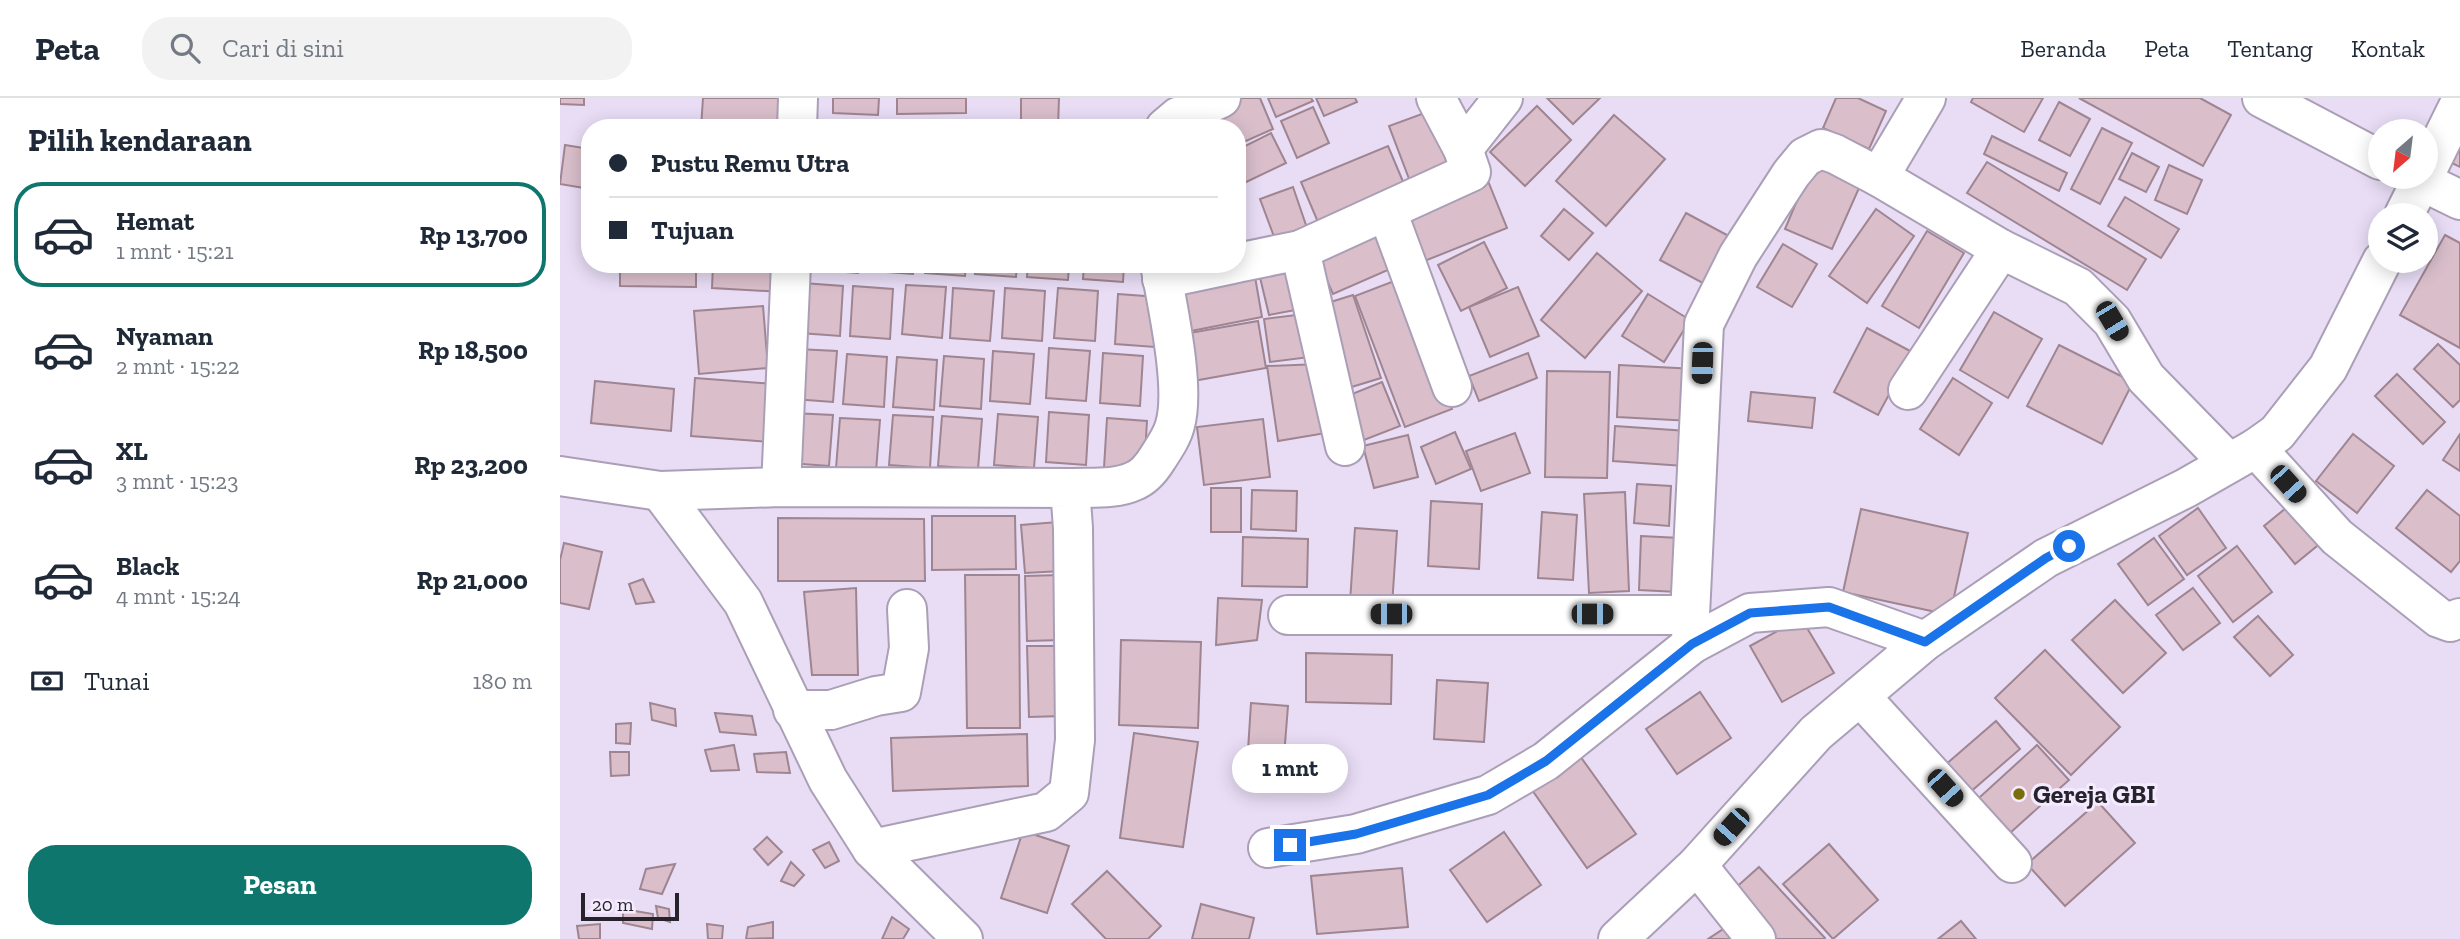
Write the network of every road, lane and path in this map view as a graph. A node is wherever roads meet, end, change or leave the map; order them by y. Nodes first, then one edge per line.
1 (797, 98) edge
2 (1221, 98) edge
3 (1436, 98) edge
4 (1503, 98) edge
5 (1926, 98) edge
6 (2262, 98) edge
7 (2460, 103) edge
8 (797, 119) edge
9 (1176, 119) edge
10 (2438, 145) edge
11 (1464, 149) junction
12 (2368, 154) edge
13 (1879, 177) junction
14 (2438, 187) edge
15 (2460, 200) edge
16 (1387, 211) junction
17 (2001, 249) junction
18 (1300, 250) junction
19 (1246, 262) edge
20 (791, 273) edge
21 (1161, 273) edge
22 (2376, 273) edge
23 (1452, 387) dead end
24 (1908, 390) dead end
25 (1345, 446) dead end
26 (2242, 455) junction
27 (560, 476) edge
28 (781, 487) junction
29 (1070, 488) junction
30 (660, 491) junction
31 (907, 609) dead end
32 (1288, 615) dead end
33 (2460, 618) edge
34 (1691, 629) junction
35 (1925, 642) junction
36 (1860, 696) junction
37 (793, 710) junction
38 (1268, 848) dead end
39 (872, 849) junction
40 (2012, 863) dead end
41 (1697, 865) junction
42 (963, 939) edge
43 (1618, 939) edge
44 (1756, 939) edge

1 - 8 street
2 - 9 street
3 - 11 street
4 - 11 street
5 - 13 street
6 - 12 street
7 - 10 street
11 - 16 street
13 - 17 street
13 - 34 street
14 - 15 street
16 - 18 street
16 - 23 street
17 - 24 street
17 - 26 street
18 - 19 street
18 - 25 street
20 - 28 street
21 - 29 street
22 - 26 street
26 - 33 street
26 - 35 street
27 - 30 street
28 - 29 street
28 - 30 street
29 - 39 street
30 - 37 street
31 - 37 street
32 - 34 street
34 - 35 street
34 - 38 street
35 - 36 street
36 - 40 street
36 - 41 street
37 - 39 street
39 - 42 street
41 - 43 street
41 - 44 street

